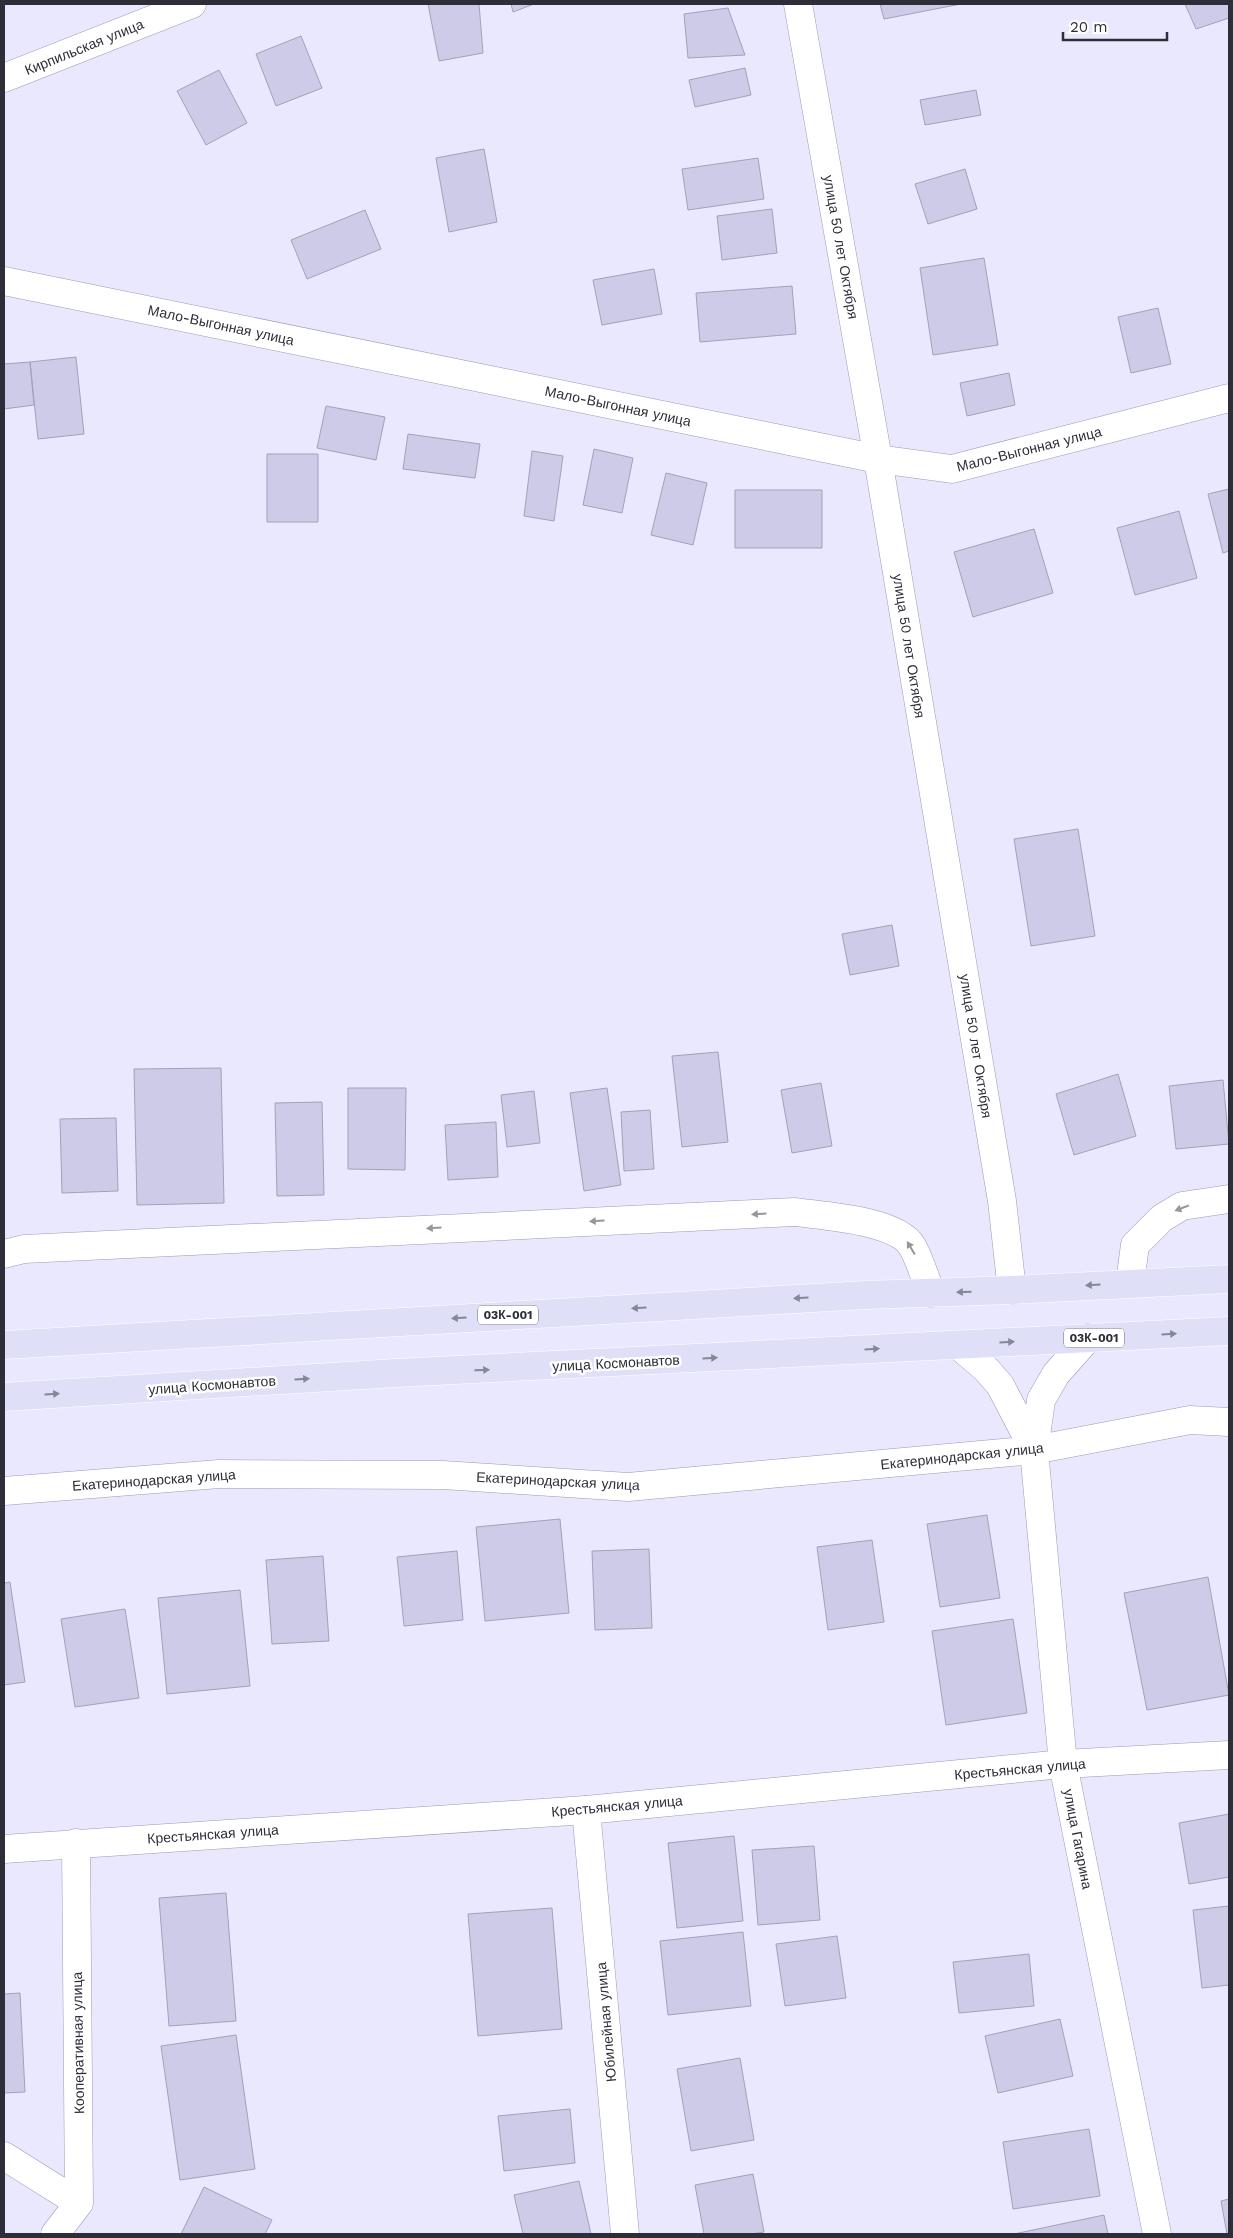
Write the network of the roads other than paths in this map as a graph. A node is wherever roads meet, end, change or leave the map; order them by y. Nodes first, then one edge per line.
1 (192, 4) edge
2 (798, 4) edge
3 (4, 78) edge
4 (4, 281) edge
5 (1229, 398) edge
6 (878, 460) junction
7 (1229, 1199) edge
8 (4, 1254) edge
9 (1229, 1279) edge
10 (1130, 1283) junction
11 (1012, 1290) junction
12 (931, 1293) junction
13 (1229, 1331) edge
14 (1088, 1338) junction
15 (4, 1345) edge
16 (958, 1345) junction
17 (4, 1397) edge
18 (1229, 1422) edge
19 (1034, 1450) junction
20 (4, 1492) edge
21 (1229, 1754) edge
22 (1063, 1764) junction
23 (586, 1810) junction
24 (76, 1843) junction
25 (4, 1849) edge
26 (4, 2156) edge
27 (79, 2203) junction
28 (55, 2234) edge
29 (625, 2234) edge
30 (1157, 2234) edge

1 - 3 street, Кирпильская улица
2 - 6 street, улица 50 лет Октября
4 - 6 street, Мало-Выгонная улица
5 - 6 street, Мало-Выгонная улица
6 - 11 street, улица 50 лет Октября
7 -> 10 street
12 -> 8 street
9 - 10 main road, 03К-001
10 -> 11 main road, 03К-001
11 -> 12 main road, 03К-001
12 -> 15 main road, 03К-001
14 -> 13 main road, улица Космонавтов / 03К-001
16 -> 14 main road, улица Космонавтов / 03К-001
14 - 19 street
17 -> 16 main road, улица Космонавтов / 03К-001
16 - 19 street, улица Гагарина
18 - 19 street, Екатеринодарская улица
19 - 20 street, Екатеринодарская улица
19 - 22 street, улица Гагарина
21 - 22 street, Крестьянская улица
22 - 23 street, Крестьянская улица
22 - 30 street, улица Гагарина
23 - 24 street, Крестьянская улица
23 - 29 street, Юбилейная улица
24 - 25 street, Крестьянская улица
24 - 27 street, Кооперативная улица
26 - 27 street
27 - 28 street

